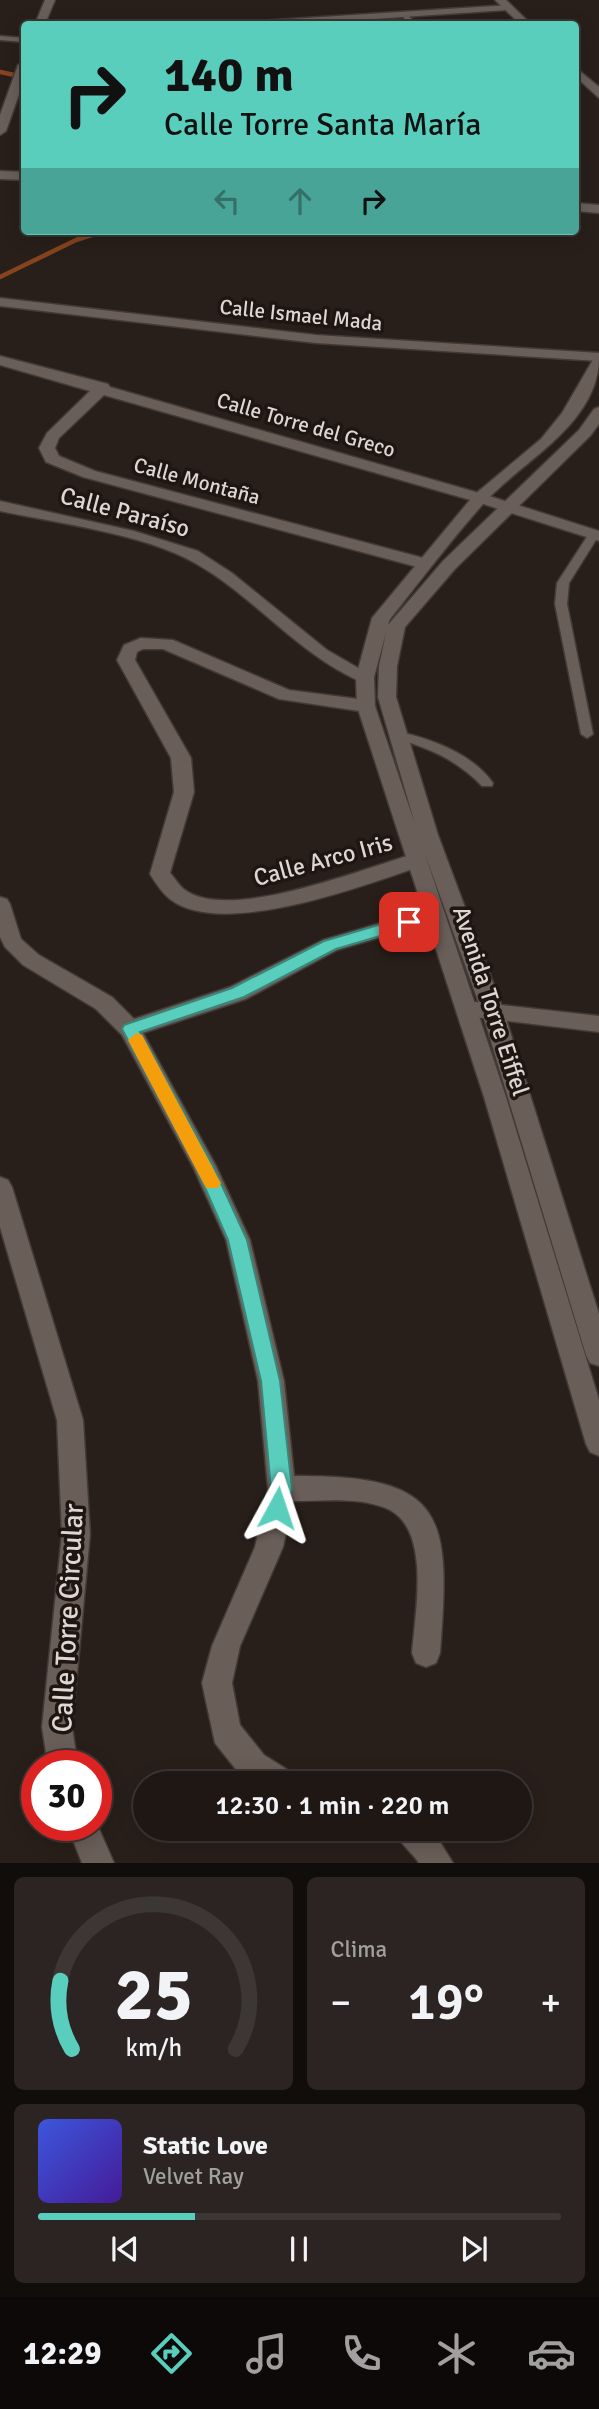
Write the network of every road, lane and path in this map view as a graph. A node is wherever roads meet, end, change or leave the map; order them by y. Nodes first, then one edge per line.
1 (50, 0) edge
2 (505, 2) edge
3 (403, 14) junction
4 (41, 21) edge
5 (302, 21) edge
6 (409, 21) edge
7 (523, 21) edge
8 (530, 21) edge
9 (0, 38) edge
10 (21, 40) edge
11 (579, 67) edge
12 (21, 73) edge
13 (579, 74) edge
14 (599, 86) edge
15 (599, 93) edge
16 (0, 131) edge
17 (0, 175) edge
18 (21, 176) edge
19 (599, 199) edge
20 (579, 201) edge
21 (579, 207) edge
22 (599, 209) edge
23 (0, 302) edge
24 (599, 359) edge
25 (0, 360) edge
26 (103, 387) junction
27 (599, 412) edge
28 (480, 498) junction
29 (0, 506) edge
30 (508, 507) junction
31 (596, 535) edge
32 (425, 564) junction
33 (365, 677) junction
34 (366, 705) junction
35 (587, 734) dead end
36 (397, 735) junction
37 (487, 783) dead end
38 (417, 860) junction
39 (0, 904) edge
40 (435, 914) junction
41 (467, 1009) junction
42 (493, 1012) junction
43 (599, 1024) edge
44 (130, 1029) junction
45 (0, 1187) edge
46 (599, 1355) edge
47 (599, 1444) edge
48 (282, 1489) junction
49 (426, 1653) dead end
50 (61, 1750) edge
51 (261, 1771) edge
52 (89, 1841) edge
53 (422, 1841) edge
54 (98, 1863) edge
55 (437, 1863) edge

1 - 4 street
2 - 3 street
2 - 7 street
2 - 8 street
3 - 5 street
3 - 6 lane
9 - 10 lane
11 - 14 street
12 - 16 street
13 - 15 street
17 - 18 street
19 - 20 street
21 - 22 street
23 - 24 street, Calle Ismael Mada
24 - 28 street, Avenida Torre Eiffel
25 - 26 street, Calle Torre del Greco
26 - 28 street, Calle Torre del Greco
26 - 32 street, Calle Montaña
27 - 30 street, Avenida Torre Eiffel
28 - 30 street, Calle Torre del Greco
28 - 32 street, Avenida Torre Eiffel
29 - 33 street, Calle Paraíso
30 - 31 street, Calle Torre del Greco
30 - 36 street, Avenida Torre Eiffel
31 - 35 lane
32 - 33 street, Avenida Torre Eiffel
33 - 34 street, Avenida Torre Eiffel
34 - 38 street, Avenida Torre Eiffel
34 - 38 street, Calle Arco Iris
36 - 37 lane
36 - 42 street, Avenida Torre Eiffel
38 - 40 street, Avenida Torre Eiffel
39 - 44 street
40 - 41 street, Avenida Torre Eiffel
40 - 44 street
41 - 42 street
41 - 47 street, Avenida Torre Eiffel
42 - 43 street
42 - 46 street, Avenida Torre Eiffel
44 - 48 street
45 - 50 street, Calle Torre Circular
48 - 49 street
48 - 51 street
52 - 54 street
53 - 55 street

